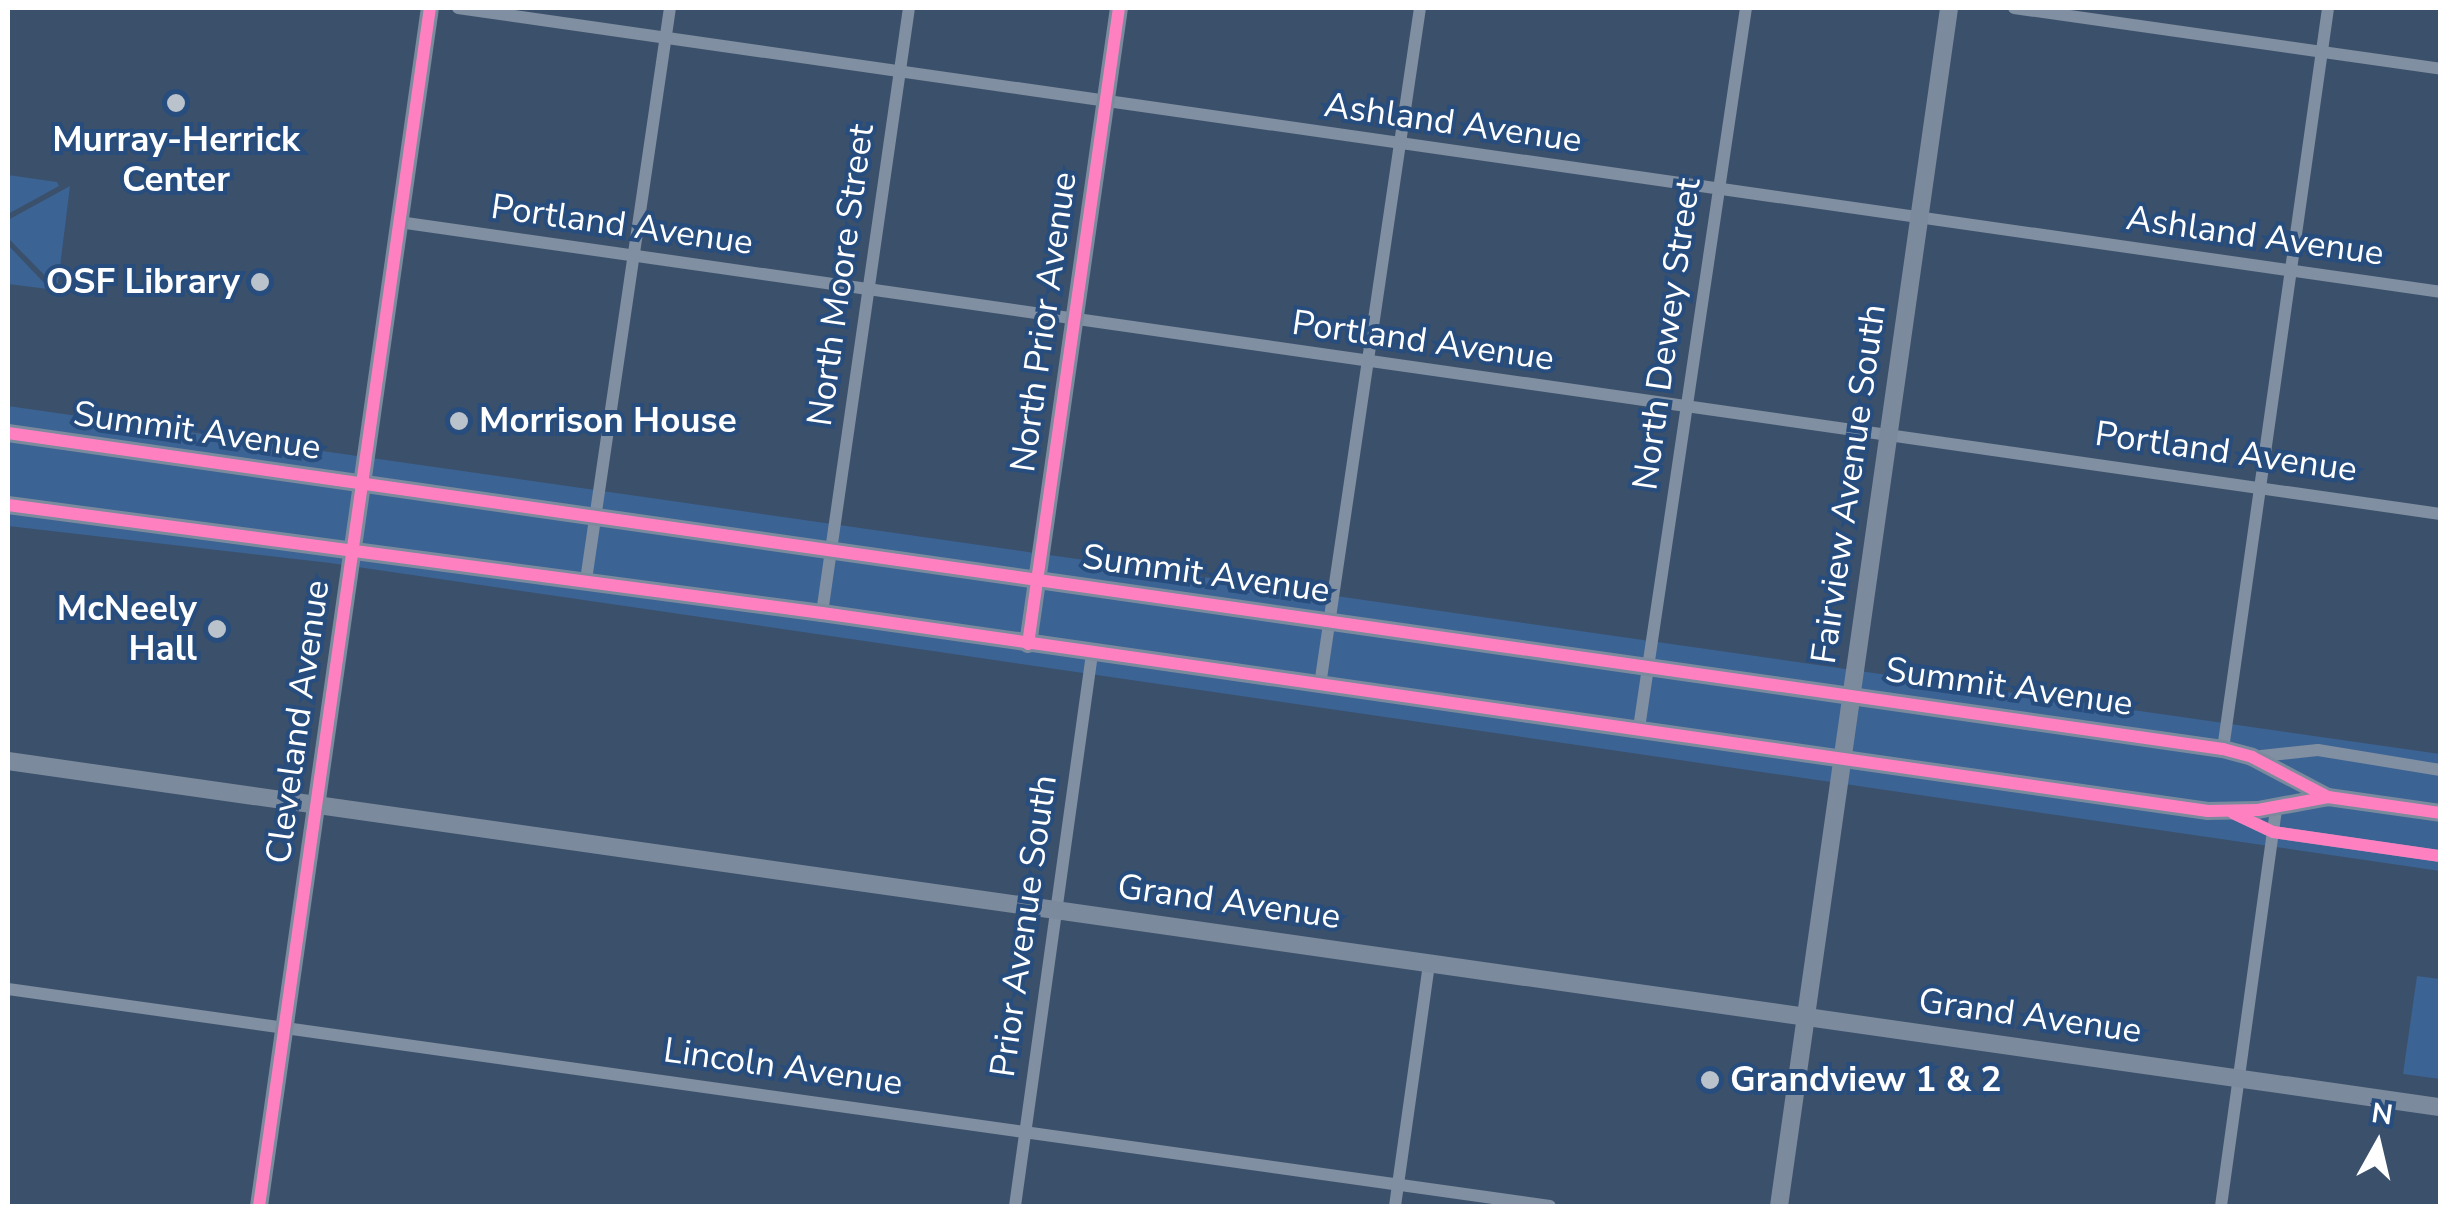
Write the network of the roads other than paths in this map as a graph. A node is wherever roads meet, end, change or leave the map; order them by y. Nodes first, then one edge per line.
1 (430, 8) edge
2 (458, 8) edge
3 (670, 8) edge
4 (909, 8) edge
5 (1120, 8) edge
6 (1420, 8) edge
7 (1746, 8) edge
8 (1948, 8) edge
9 (2014, 8) edge
10 (2328, 8) edge
11 (666, 38) junction
12 (2322, 52) junction
13 (2440, 70) edge
14 (900, 72) junction
15 (1107, 101) junction
16 (1399, 146) junction
17 (1718, 192) junction
18 (1919, 218) junction
19 (398, 222) junction
20 (633, 256) junction
21 (2290, 272) junction
22 (870, 291) junction
23 (2440, 292) edge
24 (1074, 320) junction
25 (1368, 363) junction
26 (1686, 408) junction
27 (8, 433) edge
28 (1888, 434) junction
29 (361, 485) junction
30 (2259, 488) junction
31 (8, 506) edge
32 (2440, 514) edge
33 (594, 518) junction
34 (352, 549) junction
35 (830, 551) junction
36 (586, 580) junction
37 (1036, 580) junction
38 (822, 613) junction
39 (1329, 623) junction
40 (1028, 644) junction
41 (1092, 654) junction
42 (1648, 668) junction
43 (1320, 685) junction
44 (1852, 695) junction
45 (1638, 728) junction
46 (2223, 749) junction
47 (2252, 756) junction
48 (8, 761) edge
49 (1842, 761) junction
50 (2440, 770) edge
51 (2328, 796) junction
52 (316, 803) junction
53 (2276, 808) junction
54 (2228, 811) junction
55 (2440, 813) edge
56 (2273, 832) junction
57 (2440, 856) edge
58 (1057, 910) junction
59 (1429, 964) junction
60 (8, 990) edge
61 (1806, 1018) junction
62 (284, 1028) junction
63 (2238, 1078) junction
64 (2440, 1107) edge
65 (1025, 1131) junction
66 (1397, 1184) junction
67 (259, 1206) edge
68 (1014, 1206) edge
69 (1395, 1206) edge
70 (1550, 1206) edge
71 (1779, 1206) edge
72 (2221, 1206) edge

1 - 19 street, Cleveland Avenue
2 - 11 street, Ashland Avenue
3 - 11 street
4 - 14 street, North Moore Street
5 - 15 street, North Prior Avenue
6 - 16 street
7 - 17 street, North Dewey Street
8 - 18 street, Fairview Avenue South
9 - 12 street
10 - 12 street
11 - 14 street, Ashland Avenue
11 - 20 street
12 - 13 street
12 - 21 street
14 - 15 street, Ashland Avenue
14 - 22 street, North Moore Street
15 - 16 street, Ashland Avenue
15 - 24 street, North Prior Avenue
16 - 17 street, Ashland Avenue
16 - 25 street
17 - 18 street, Ashland Avenue
17 - 26 street, North Dewey Street
18 - 21 street, Ashland Avenue
18 - 28 street, Fairview Avenue South
19 - 20 street, Portland Avenue
19 - 29 street, Cleveland Avenue
20 - 22 street, Portland Avenue
20 - 33 street
21 - 23 street, Ashland Avenue
21 - 30 street
22 - 24 street, Portland Avenue
22 - 35 street, North Moore Street
24 - 25 street, Portland Avenue
24 - 37 street, North Prior Avenue
25 - 26 street, Portland Avenue
25 - 39 street
26 - 28 street, Portland Avenue
26 - 42 street, North Dewey Street
27 - 29 street, Summit Avenue
28 - 30 street, Portland Avenue
28 - 44 street, Fairview Avenue South
29 - 33 street, Summit Avenue
29 - 34 street, Cleveland Avenue
30 - 32 street, Portland Avenue
30 - 46 street
31 - 34 street, Summit Avenue
33 - 35 street, Summit Avenue
33 - 36 street
34 - 36 street, Summit Avenue
34 - 52 street, Cleveland Avenue
35 - 37 street, Summit Avenue
35 - 38 street, North Moore Street
36 - 38 street, Summit Avenue
37 - 39 street, Summit Avenue
37 - 40 street, North Prior Avenue
38 - 40 street, Summit Avenue
39 - 42 street, Summit Avenue
39 - 43 street
40 - 41 street, Summit Avenue
41 - 43 street, Summit Avenue
41 - 58 street, Prior Avenue South
42 - 44 street, Summit Avenue
42 - 45 street, North Dewey Street
43 - 45 street, Summit Avenue
44 - 46 street, Summit Avenue
44 - 49 street, Fairview Avenue South
45 - 49 street, Summit Avenue
46 - 47 street, Summit Avenue
47 - 50 street, Summit Avenue
47 - 51 street, Summit Avenue
48 - 52 street, Grand Avenue
49 - 54 street, Summit Avenue
49 - 61 street, Fairview Avenue South
51 - 53 street, Summit Avenue
51 - 55 street, Summit Avenue
52 - 58 street, Grand Avenue
52 - 62 street, Cleveland Avenue
53 - 54 street, Summit Avenue
53 - 56 street
54 - 56 street, Summit Avenue
56 - 57 street, Summit Avenue
56 - 63 street
58 - 59 street, Grand Avenue
58 - 65 street, Prior Avenue South
59 - 61 street, Grand Avenue
59 - 66 street
60 - 62 street, Lincoln Avenue
61 - 63 street, Grand Avenue
61 - 71 street, Fairview Avenue South
62 - 65 street, Lincoln Avenue
62 - 67 street, Cleveland Avenue
63 - 64 street, Grand Avenue
63 - 72 street
65 - 66 street, Lincoln Avenue
65 - 68 street, Prior Avenue South
66 - 69 street
66 - 70 street, Lincoln Avenue

